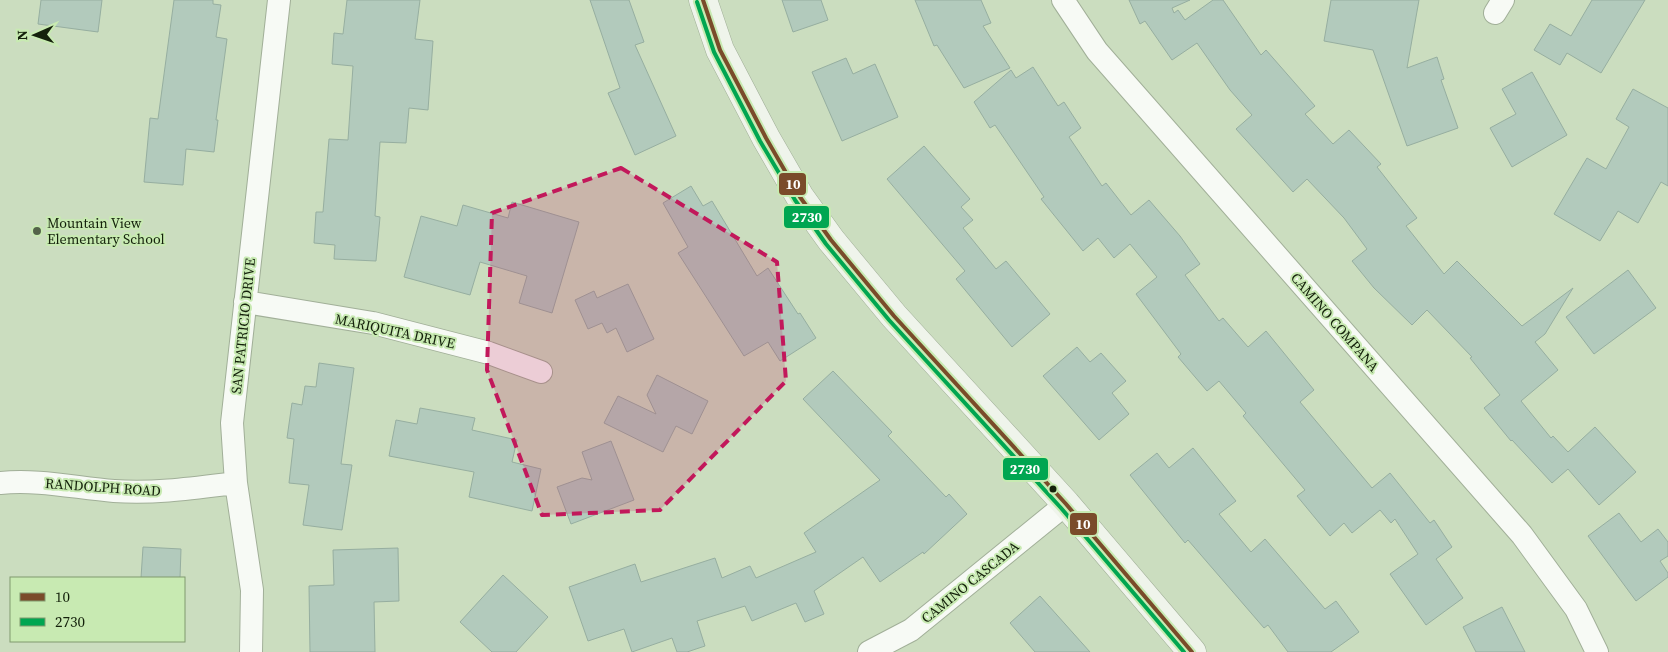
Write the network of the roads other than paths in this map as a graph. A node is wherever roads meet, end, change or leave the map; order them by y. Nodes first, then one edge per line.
1 (279, 0) edge
2 (703, 0) edge
3 (1063, 0) edge
4 (245, 302) junction
5 (541, 372) dead end
6 (0, 483) edge
7 (236, 483) junction
8 (1066, 504) junction
9 (251, 652) edge
10 (869, 652) edge
11 (1192, 652) edge
12 (1597, 652) edge

1 - 4 street, SAN PATRICIO DRIVE
2 - 8 main road
3 - 12 street, CAMINO COMPANA
4 - 5 street, MARIQUITA DRIVE
4 - 7 street, SAN PATRICIO DRIVE
6 - 7 street, RANDOLPH ROAD
7 - 9 street, SAN PATRICIO DRIVE
8 - 10 street, CAMINO CASCADA
8 - 11 main road

